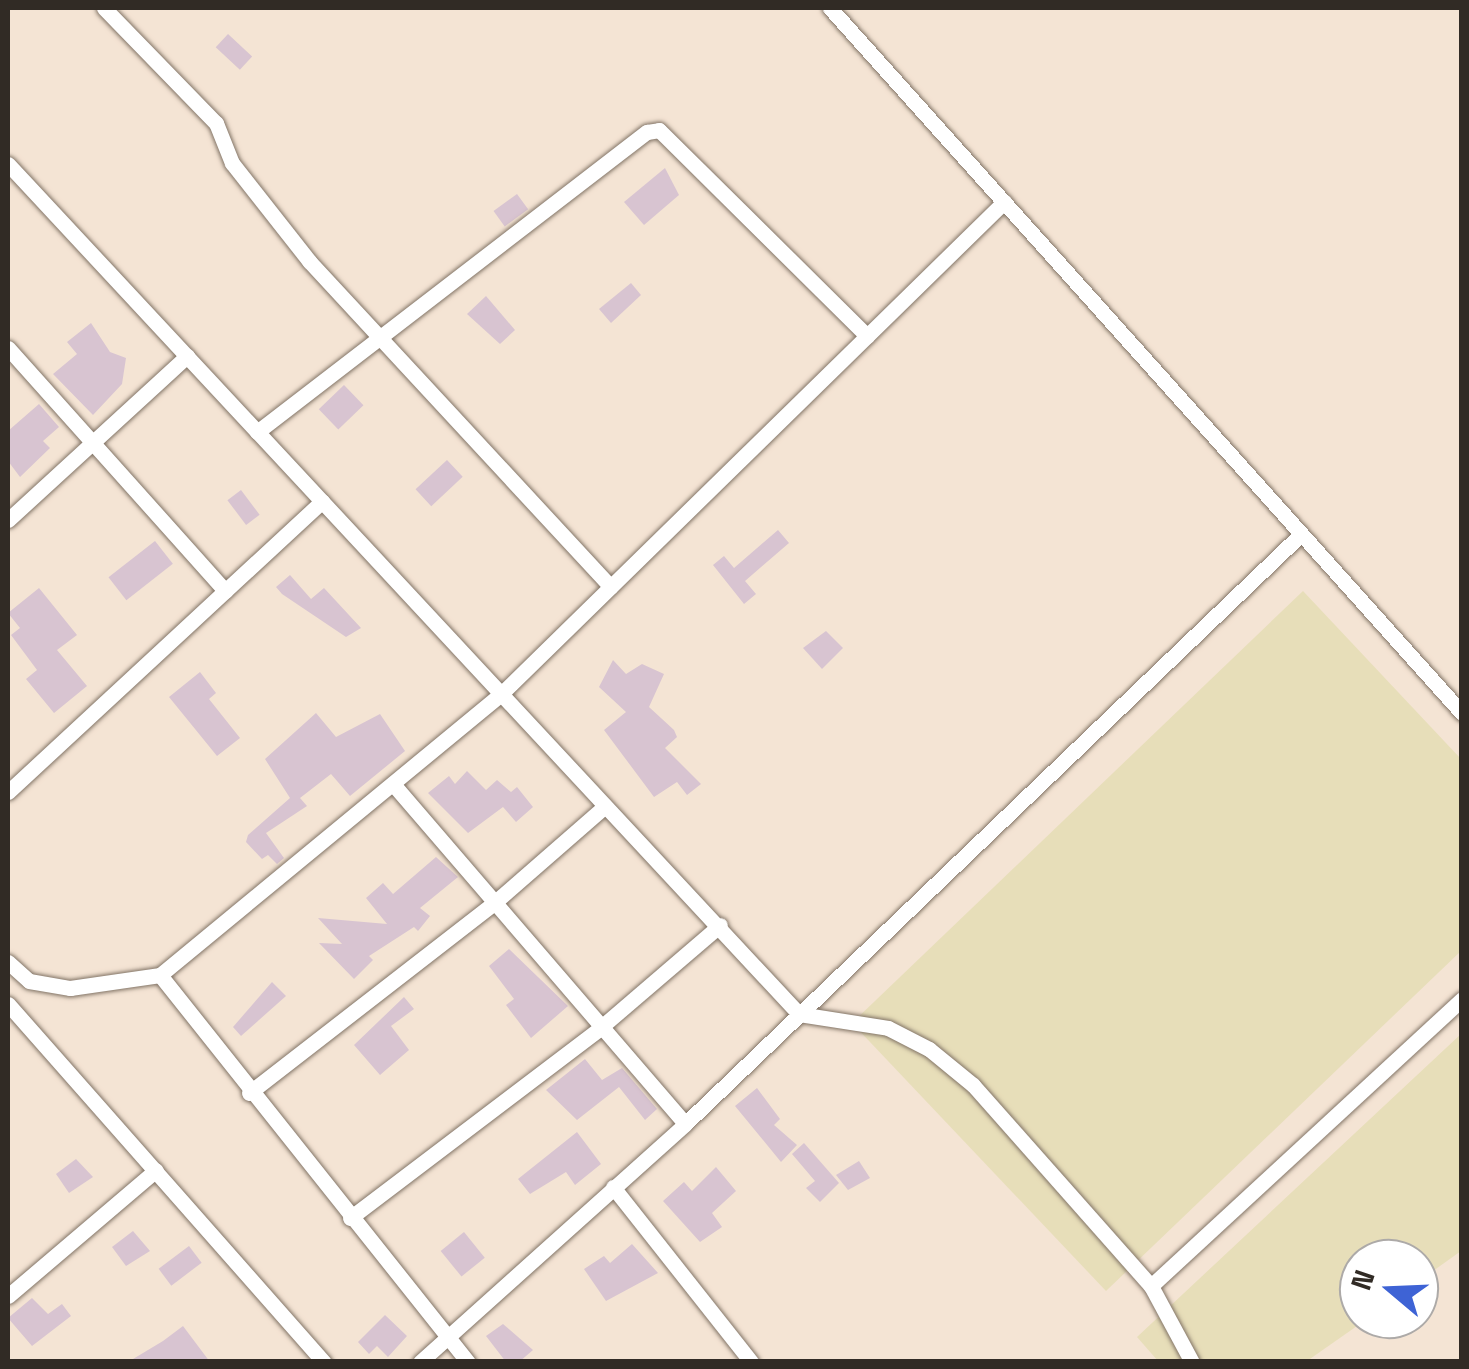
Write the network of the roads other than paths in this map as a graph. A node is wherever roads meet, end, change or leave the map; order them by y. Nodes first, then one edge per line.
1 (104, 8) edge
2 (830, 8) edge
3 (8, 164) edge
4 (1004, 202) junction
5 (866, 336) junction
6 (381, 338) junction
7 (8, 348) edge
8 (186, 356) junction
9 (257, 432) junction
10 (90, 444) junction
11 (322, 501) junction
12 (8, 520) edge
13 (1301, 534) junction
14 (611, 587) junction
15 (224, 591) junction
16 (502, 694) junction
17 (1462, 714) edge
18 (392, 784) junction
19 (8, 792) edge
20 (605, 806) junction
21 (494, 903) junction
22 (720, 925) junction
23 (8, 962) edge
24 (160, 976) junction
25 (29, 981) junction
26 (1462, 999) edge
27 (8, 1002) edge
28 (799, 1014) junction
29 (600, 1028) junction
30 (249, 1093) junction
31 (686, 1124) junction
32 (156, 1170) junction
33 (613, 1188) junction
34 (350, 1218) junction
35 (1152, 1286) junction
36 (8, 1296) edge
37 (443, 1337) junction
38 (324, 1362) edge
39 (420, 1362) edge
40 (468, 1362) edge
41 (750, 1362) edge
42 (1192, 1362) edge

1 - 6 street
2 - 4 street
3 - 8 street
4 - 5 street
4 - 13 street
5 - 6 street
5 - 14 street
6 - 9 street
6 - 14 street
7 - 10 street
8 - 9 street
8 - 10 street
9 - 11 street
10 - 12 street
10 - 15 street
11 - 15 street
11 - 16 street
13 - 17 street
13 - 28 street
14 - 16 street
15 - 19 street
16 - 18 street
16 - 20 street
18 - 21 street
18 - 24 street
20 - 21 street
20 - 22 street
21 - 29 street
21 - 30 street
22 - 28 street
22 - 29 street
23 - 25 street
24 - 25 street
24 - 30 street
25 - 27 street
26 - 35 street
27 - 32 street
28 - 31 street
28 - 35 street
29 - 31 street
29 - 34 street
30 - 34 street
31 - 33 street
32 - 36 street
32 - 38 street
33 - 37 street
33 - 41 street
34 - 37 street
35 - 42 street
37 - 39 street
37 - 40 street

